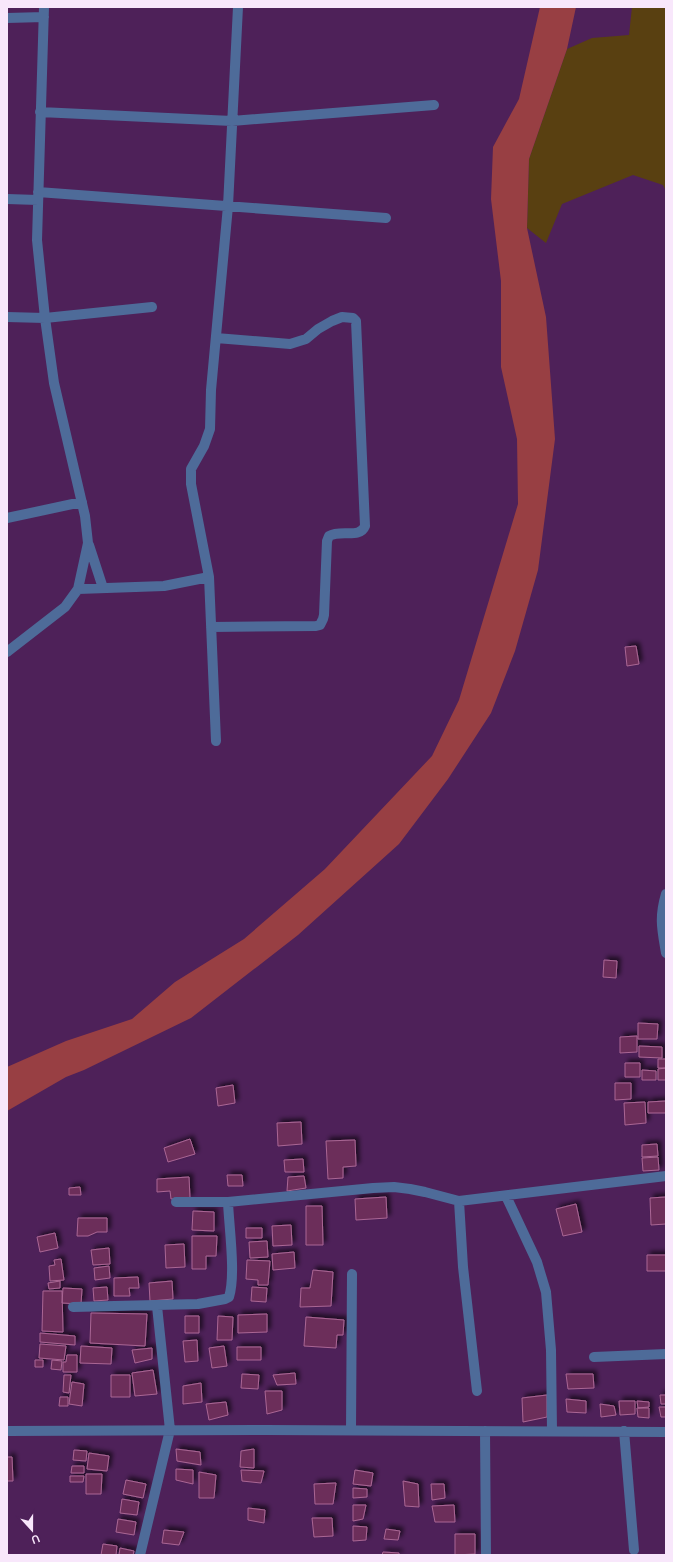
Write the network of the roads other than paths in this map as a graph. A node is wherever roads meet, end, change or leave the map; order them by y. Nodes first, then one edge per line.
1 (238, 7) edge
2 (44, 12) edge
3 (7, 18) edge
4 (434, 105) dead end
5 (40, 112) junction
6 (232, 120) junction
7 (38, 196) junction
8 (7, 199) edge
9 (228, 206) junction
10 (386, 218) dead end
11 (152, 307) dead end
12 (7, 318) edge
13 (45, 318) junction
14 (216, 338) junction
15 (82, 502) junction
16 (7, 518) edge
17 (88, 543) junction
18 (209, 577) junction
19 (103, 588) junction
20 (78, 589) junction
21 (211, 627) junction
22 (7, 652) edge
23 (216, 741) dead end
24 (666, 894) edge
25 (666, 953) edge
26 (666, 1176) edge
27 (506, 1196) junction
28 (459, 1201) junction
29 (176, 1202) dead end
30 (228, 1202) junction
31 (352, 1274) dead end
32 (157, 1306) junction
33 (73, 1307) dead end
34 (666, 1354) edge
35 (594, 1357) dead end
36 (477, 1391) dead end
37 (170, 1430) junction
38 (352, 1430) junction
39 (7, 1431) edge
40 (485, 1431) junction
41 (552, 1431) junction
42 (624, 1432) junction
43 (666, 1432) edge
44 (634, 1550) dead end
45 (140, 1555) edge
46 (486, 1555) edge

1 - 6 street
2 - 3 street
2 - 5 street
4 - 6 street
5 - 6 street
5 - 7 street
6 - 9 street
7 - 8 street
7 - 9 street
7 - 13 street
9 - 10 street
9 - 14 street
11 - 13 street
12 - 13 street
13 - 15 street
14 - 18 street
14 - 21 street
15 - 16 street
15 - 17 street
17 - 19 street
17 - 20 street
18 - 19 street
18 - 21 street
19 - 20 street
20 - 22 street
21 - 23 street
24 - 25 street
26 - 27 street
27 - 28 street
27 - 41 street
28 - 30 street
28 - 36 street
29 - 30 street
30 - 32 street
31 - 38 street
32 - 33 street
32 - 37 street
34 - 35 street
37 - 38 street
37 - 39 street
37 - 45 street
38 - 40 street
40 - 41 street
40 - 46 street
41 - 42 street
42 - 43 street
42 - 44 street

